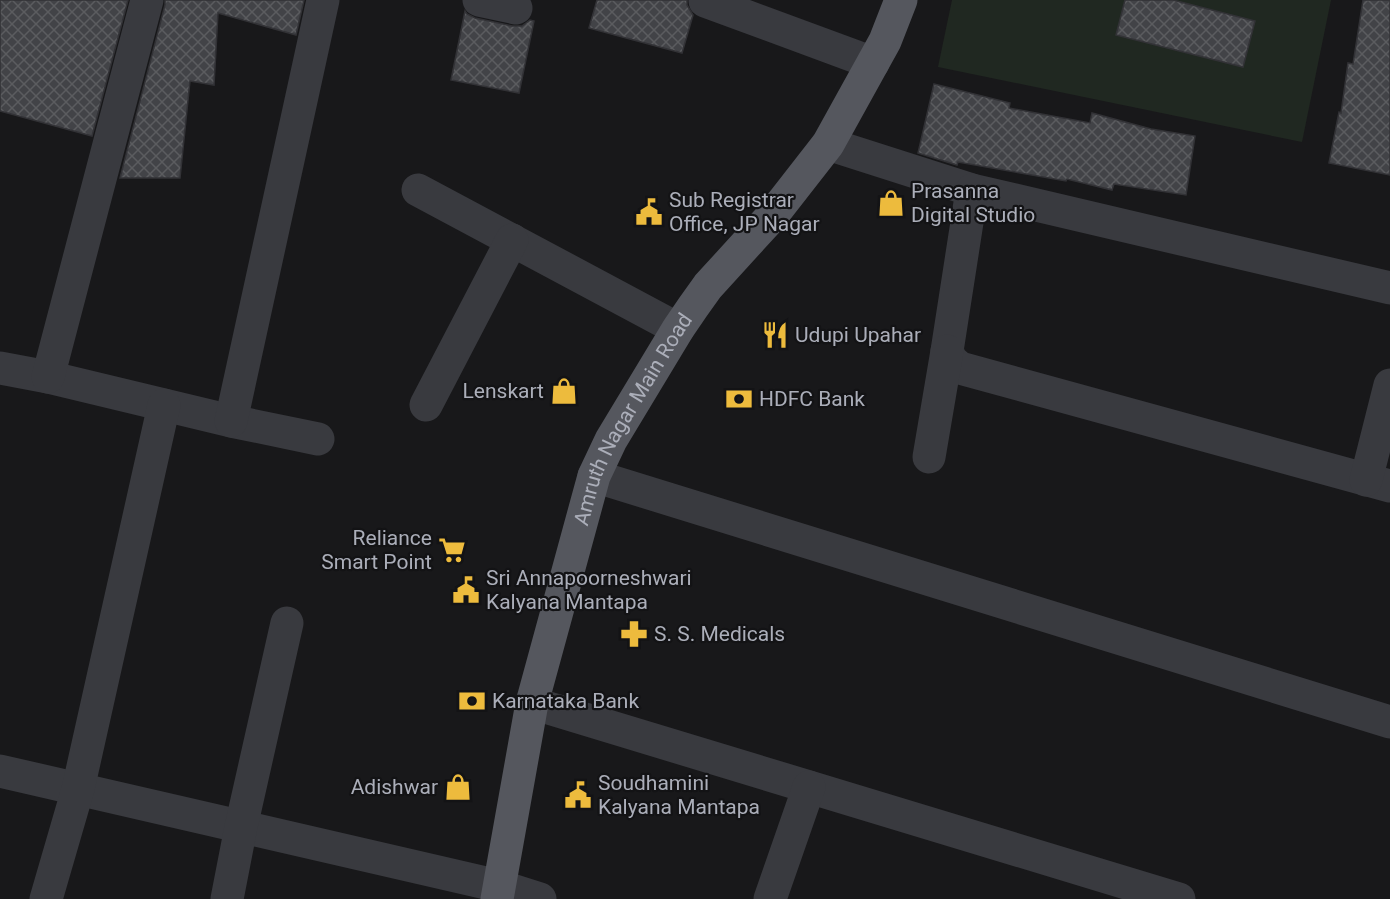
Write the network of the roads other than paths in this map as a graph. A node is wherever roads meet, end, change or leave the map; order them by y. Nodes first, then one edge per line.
1 (147, 0) edge
2 (323, 0) edge
3 (479, 0) edge
4 (901, 0) edge
5 (705, 1) edge
6 (516, 8) dead end
7 (873, 63) junction
8 (828, 144) junction
9 (418, 190) dead end
10 (972, 190) junction
11 (512, 240) junction
12 (1390, 288) edge
13 (678, 329) junction
14 (947, 351) junction
15 (0, 368) edge
16 (48, 377) junction
17 (1390, 385) edge
18 (164, 405) junction
19 (426, 405) dead end
20 (231, 421) junction
21 (318, 439) dead end
22 (930, 457) dead end
23 (594, 476) junction
24 (1378, 483) edge
25 (287, 622) dead end
26 (532, 703) junction
27 (1390, 722) edge
28 (0, 771) edge
29 (809, 787) junction
30 (78, 789) junction
31 (241, 827) junction
32 (498, 892) edge
33 (46, 899) edge
34 (227, 899) edge
35 (540, 899) edge
36 (770, 899) edge
37 (1179, 899) edge

1 - 16 street
2 - 20 street
3 - 6 street
4 - 7 main road, Amruth Nagar Main Road
5 - 7 street
7 - 8 main road, Amruth Nagar Main Road
8 - 10 street
8 - 13 main road, Amruth Nagar Main Road
9 - 11 street
10 - 12 street
10 - 14 street
11 - 13 street
11 - 19 street
13 - 23 main road, Amruth Nagar Main Road
14 - 22 street
14 - 24 street
15 - 16 street
16 - 18 street
17 - 24 street
18 - 20 street
18 - 30 street
20 - 21 street
23 - 26 main road, Amruth Nagar Main Road
23 - 27 street
25 - 31 street
26 - 29 street
26 - 32 main road, Amruth Nagar Main Road
28 - 30 street
29 - 36 street
29 - 37 street
30 - 31 street
30 - 33 street
31 - 32 street
31 - 34 street
32 - 35 street

